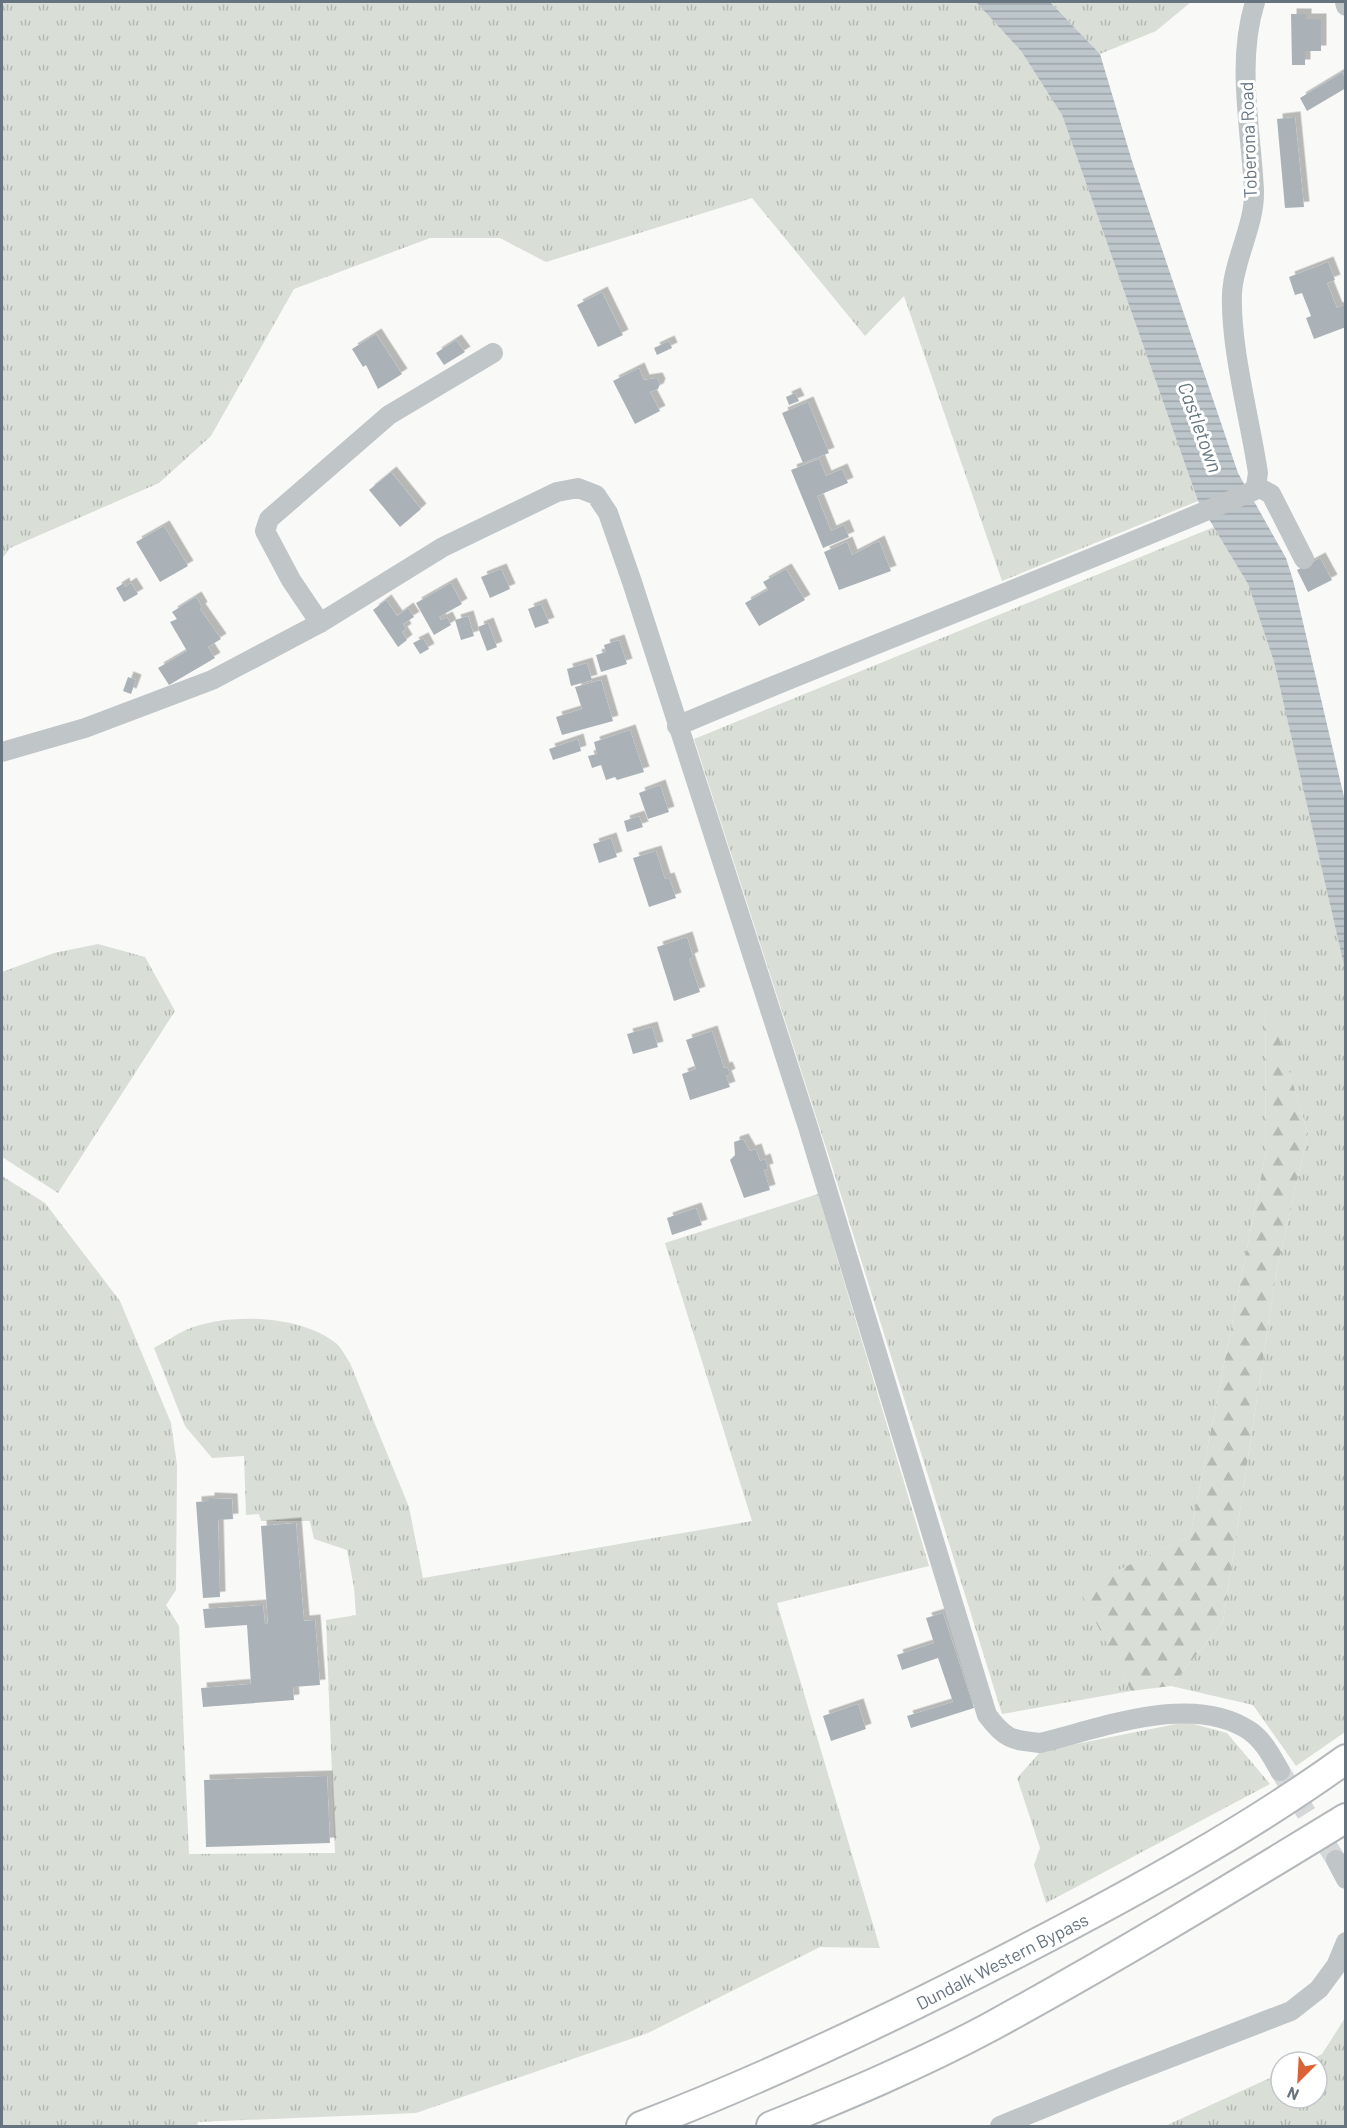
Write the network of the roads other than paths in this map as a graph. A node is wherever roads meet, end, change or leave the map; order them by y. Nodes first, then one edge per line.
1 (1255, 2) edge
2 (1345, 2) edge
3 (1346, 6) edge
4 (493, 353) dead end
5 (1254, 488) junction
6 (1304, 559) dead end
7 (320, 623) junction
8 (677, 726) junction
9 (2, 752) edge
10 (1346, 1759) edge
11 (1280, 1772) tunnel mouth
12 (1346, 1818) edge
13 (1336, 1860) tunnel mouth
14 (1346, 1879) edge
15 (1346, 1942) edge
16 (641, 2127) edge
17 (771, 2127) edge
18 (1000, 2127) edge

1 - 5 street, Toberona Road
2 - 3 street
4 - 7 street
5 - 6 street
5 - 8 street
7 - 8 street
7 - 9 street
8 - 11 street
10 - 16 highway, Dundalk Western Bypass
12 - 17 highway
13 - 14 street
15 - 18 street

